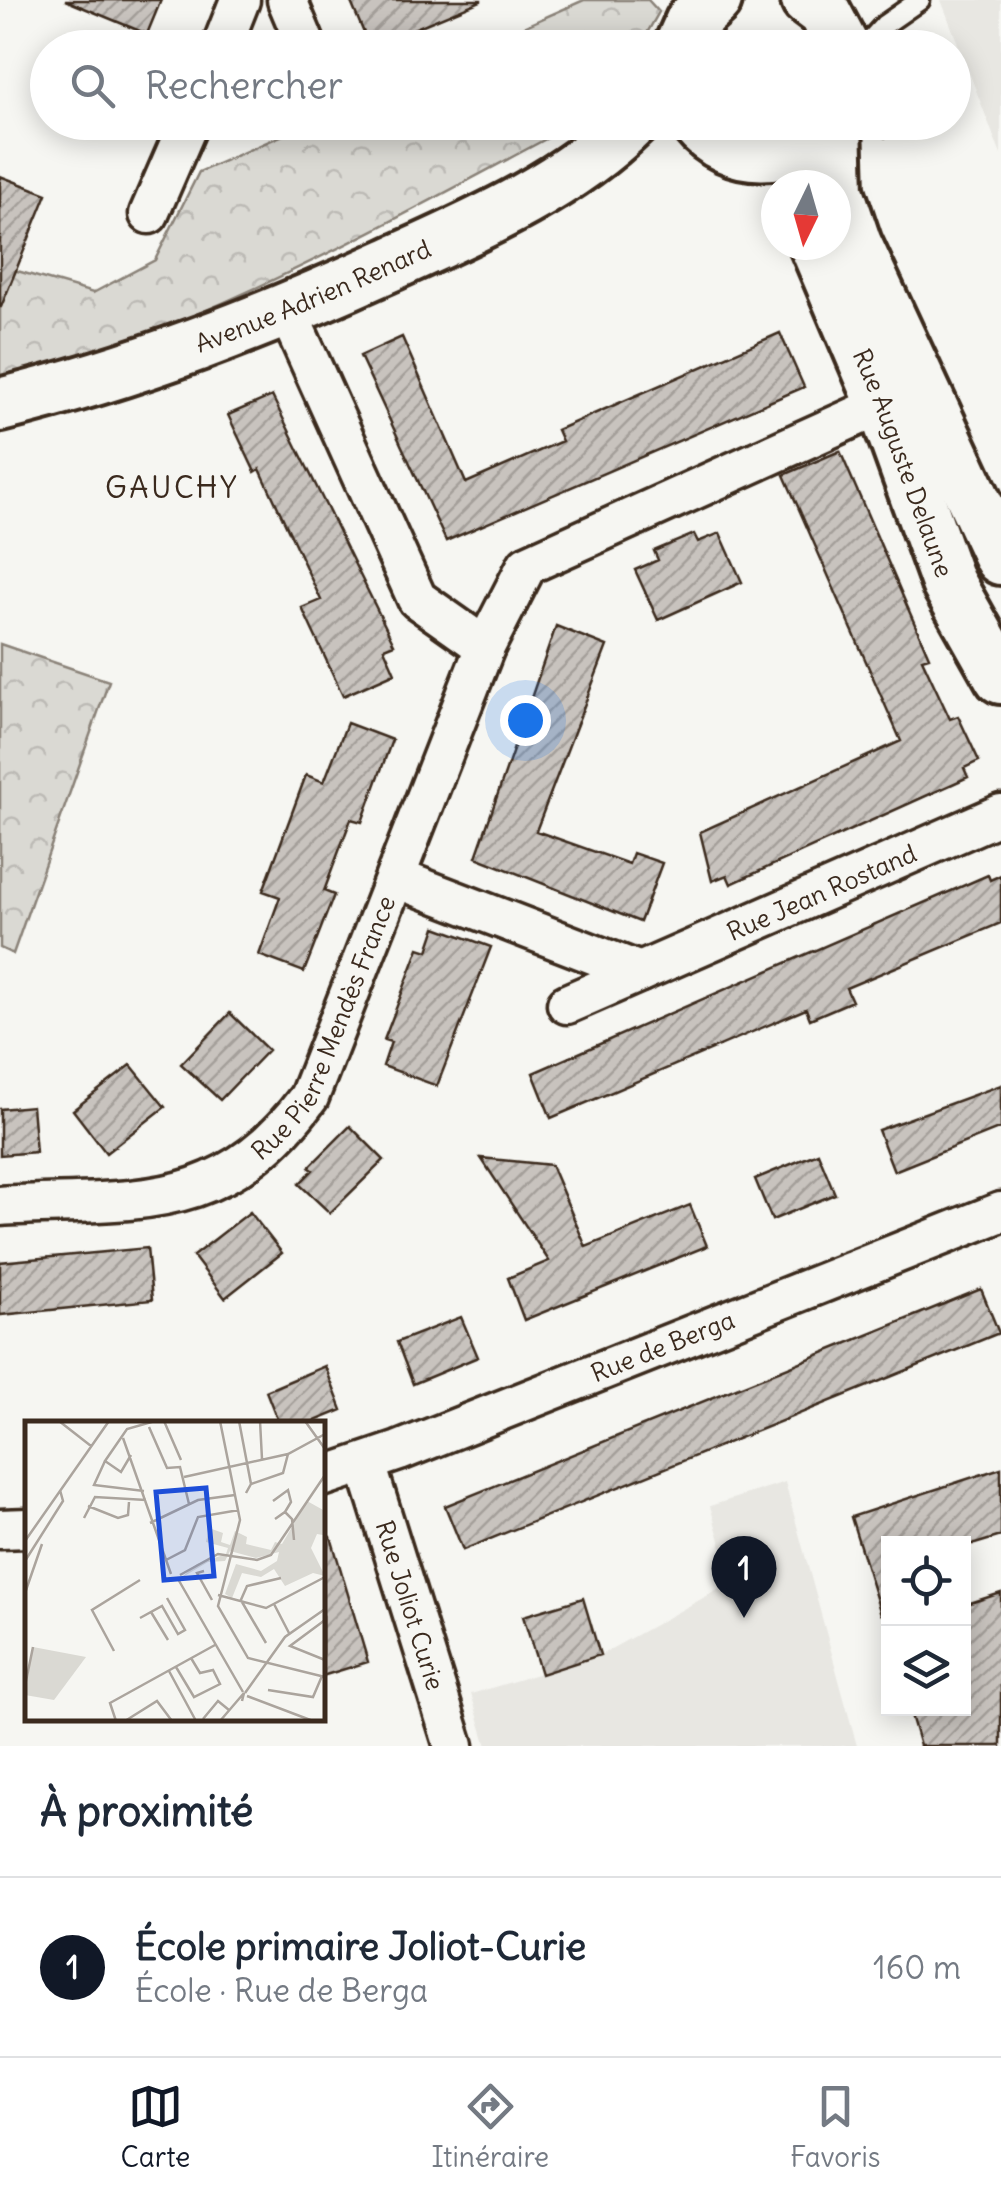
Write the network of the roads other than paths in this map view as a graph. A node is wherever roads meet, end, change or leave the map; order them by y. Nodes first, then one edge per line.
1 (240, 0) edge
2 (286, 0) edge
3 (808, 0) edge
4 (920, 0) edge
5 (711, 1) edge
6 (228, 30) edge
7 (299, 30) edge
8 (688, 30) edge
9 (834, 30) edge
10 (879, 30) edge
11 (182, 140) edge
12 (612, 140) edge
13 (669, 140) edge
14 (808, 140) edge
15 (833, 140) edge
16 (736, 152) edge
17 (149, 214) dead end
18 (824, 260) edge
19 (287, 311) junction
20 (901, 396) junction
21 (0, 405) edge
22 (1001, 558) edge
23 (948, 584) junction
24 (484, 647) junction
25 (1001, 677) edge
26 (1001, 814) edge
27 (396, 878) junction
28 (640, 972) junction
29 (568, 1004) dead end
30 (0, 1206) edge
31 (1001, 1212) edge
32 (366, 1464) junction
33 (325, 1475) edge
34 (25, 1528) edge
35 (0, 1530) edge
36 (454, 1746) edge

1 - 6 street
2 - 7 street
3 - 9 street
4 - 10 lane
5 - 8 street
11 - 17 street
12 - 19 street, Avenue Adrien Renard
13 - 16 street, Avenue Adrien Renard
14 - 16 street, Avenue Adrien Renard
15 - 20 street, Rue Auguste Delaune
18 - 20 street, Rue Auguste Delaune
19 - 21 street, Avenue Adrien Renard
19 - 24 street
20 - 22 street, Rue Auguste Delaune
20 - 23 street, Rue Auguste Delaune
20 - 24 street, Rue Pierre Mendès France
22 - 23 street
23 - 25 street, Rue Auguste Delaune
24 - 27 street, Rue Pierre Mendès France
26 - 28 street, Rue Jean Rostand
27 - 28 street
27 - 30 street, Rue Pierre Mendès France
28 - 29 street, Rue Jean Rostand
31 - 32 street, Rue de Berga
32 - 33 street, Rue de Berga
32 - 36 street, Rue Joliot Curie
34 - 35 street

